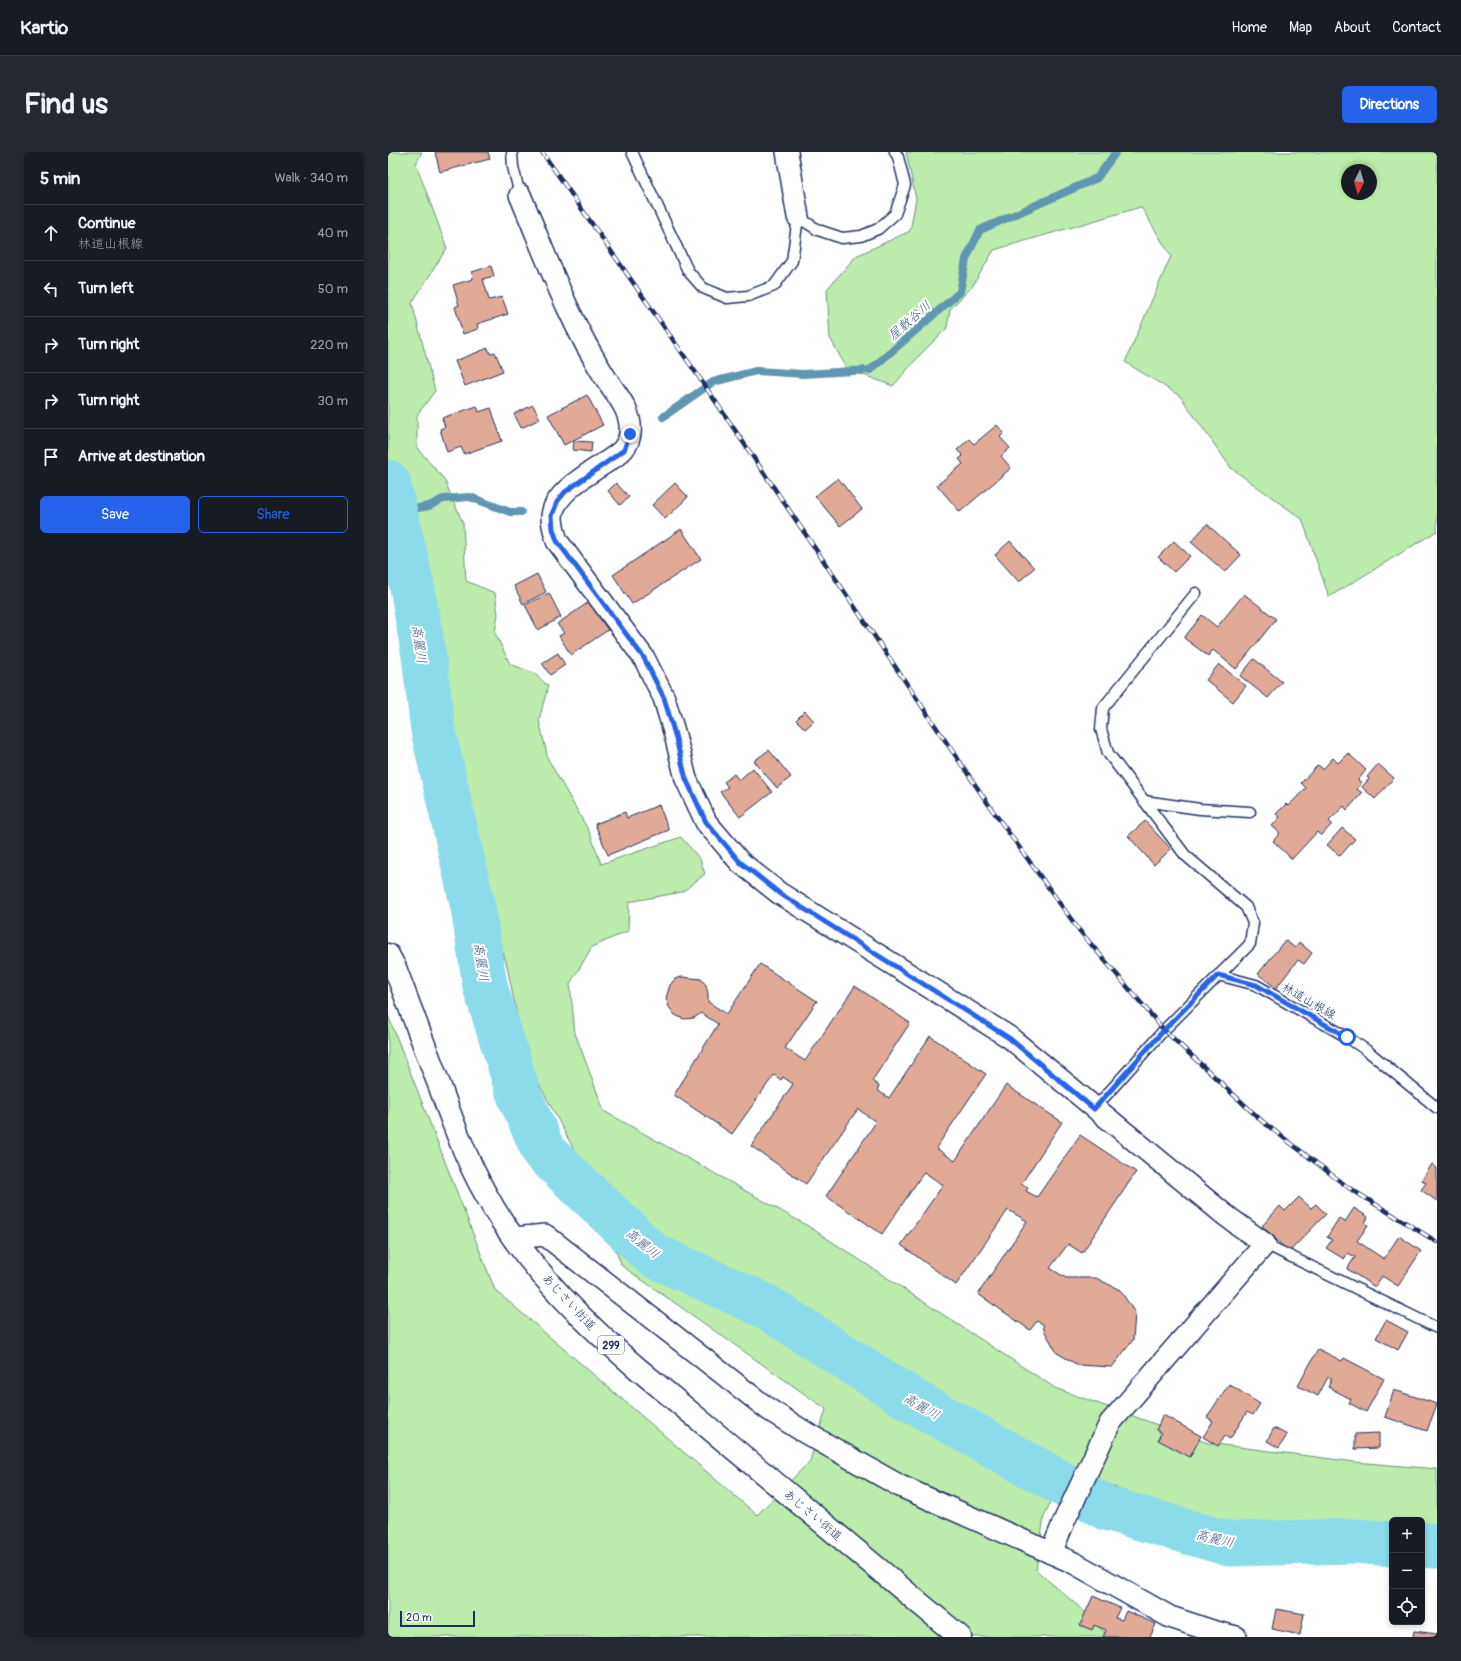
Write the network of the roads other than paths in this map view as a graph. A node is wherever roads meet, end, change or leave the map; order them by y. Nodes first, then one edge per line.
1 (512, 152) edge
2 (632, 152) edge
3 (787, 152) edge
4 (894, 152) edge
5 (520, 195) joint
6 (798, 217) junction
7 (1196, 593) dead end
8 (1144, 801) junction
9 (1250, 812) dead end
10 (388, 956) edge
11 (1218, 975) junction
12 (1437, 1108) edge
13 (1094, 1109) junction
14 (514, 1238) junction
15 (1265, 1244) junction
16 (1437, 1328) edge
17 (1051, 1553) junction
18 (960, 1637) edge
19 (1236, 1637) edge

1 - 5 lane
2 - 6 lane
3 - 6 street
4 - 6 lane
5 - 13 street
7 - 8 lane
8 - 9 lane
8 - 11 lane
10 - 14 highway, あじさい街道 / 299
11 - 12 lane, 林道山根線
11 - 13 lane
13 - 15 street
14 - 17 street
14 - 18 highway, あじさい街道 / 299
15 - 16 lane
15 - 17 street
17 - 19 street

